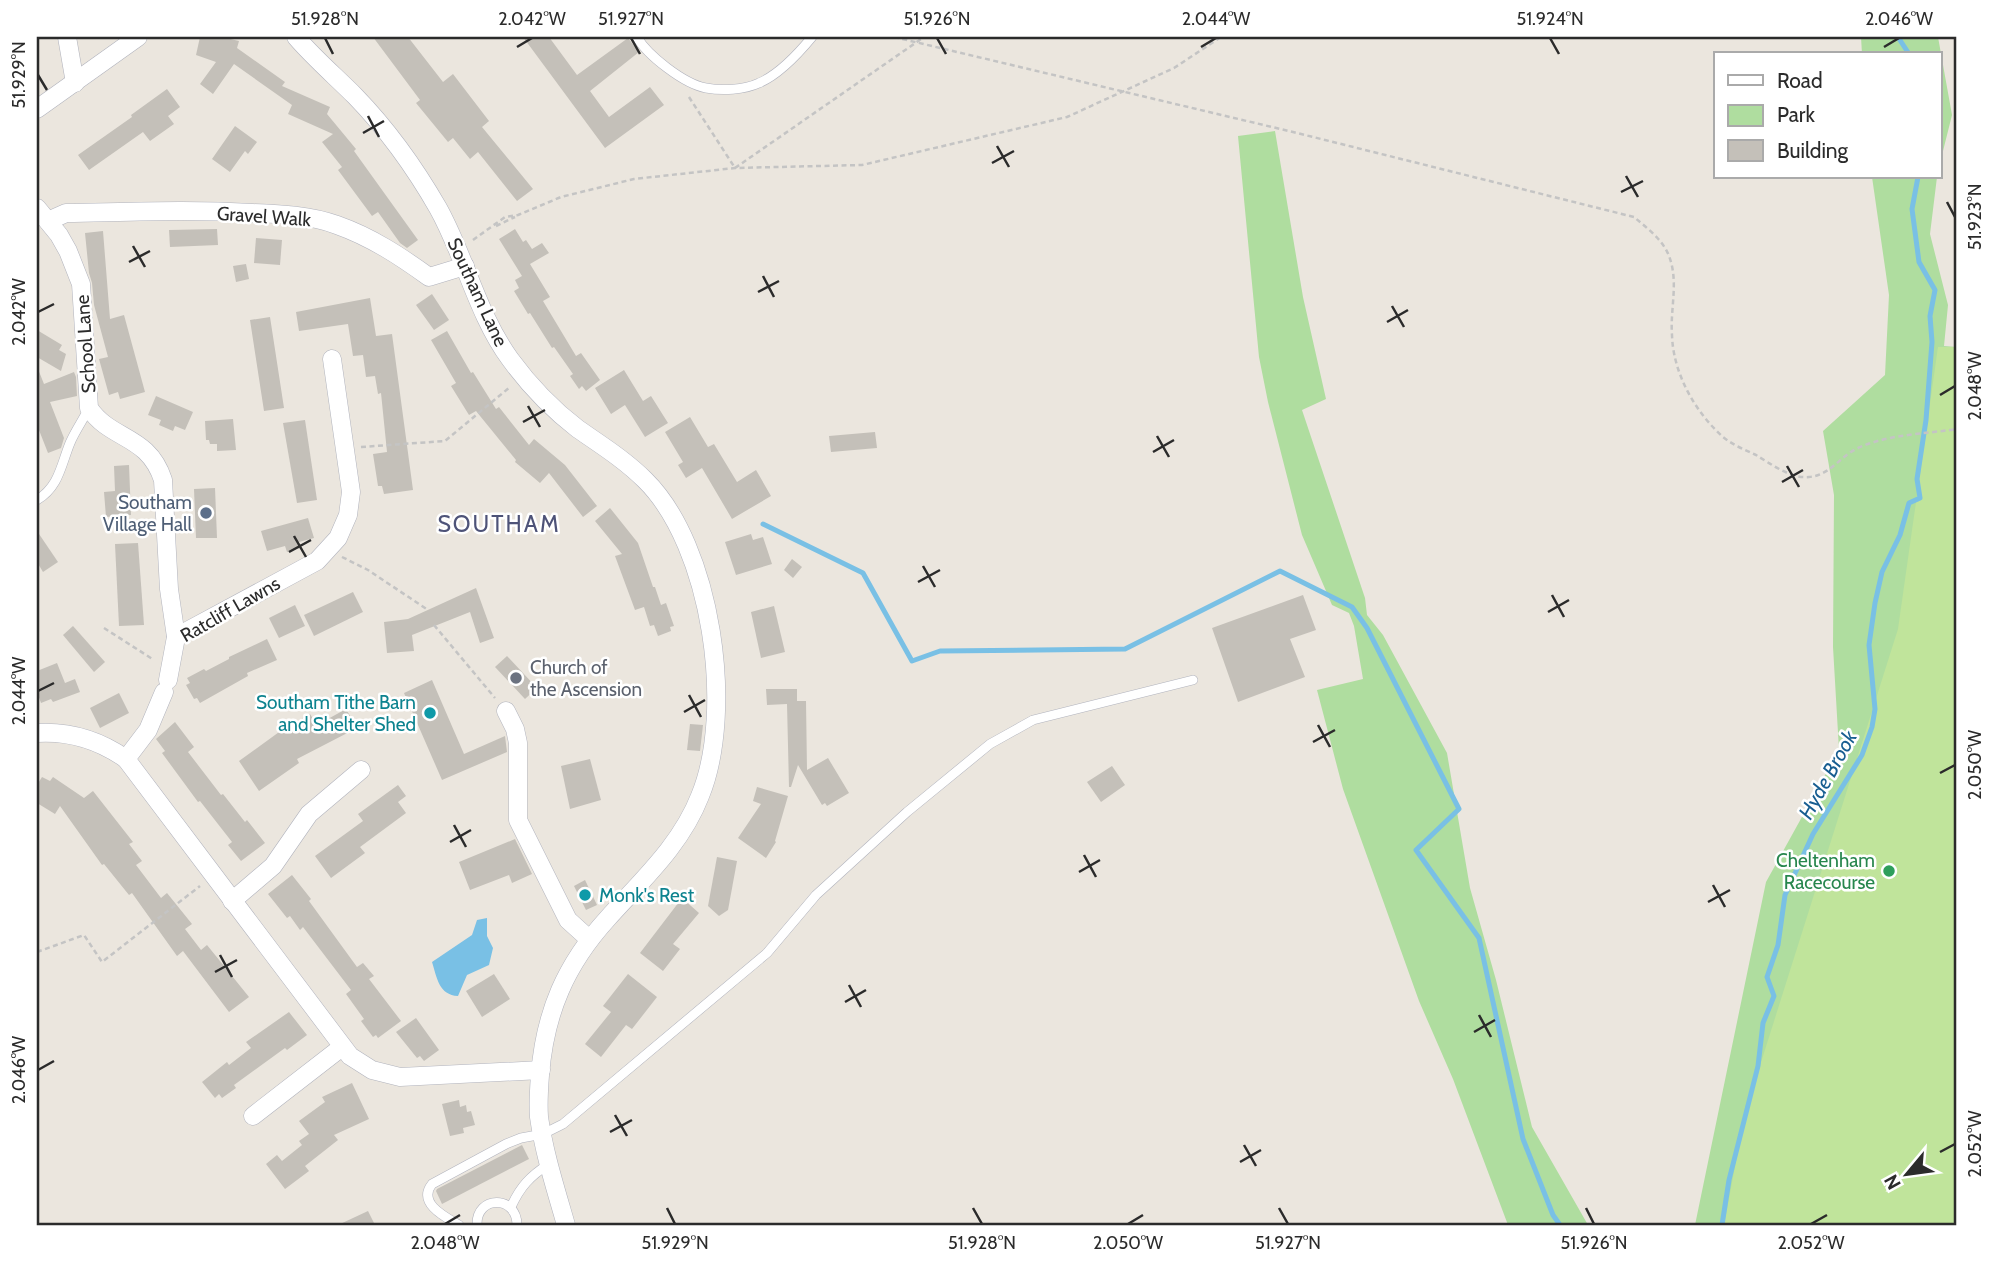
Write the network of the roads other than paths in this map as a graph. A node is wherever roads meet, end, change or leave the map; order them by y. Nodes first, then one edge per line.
1 (67, 37) edge
2 (138, 37) edge
3 (296, 37) edge
4 (637, 37) edge
5 (812, 37) edge
6 (75, 83) junction
7 (37, 109) edge
8 (43, 214) edge
9 (465, 266) junction
10 (332, 359) dead end
11 (89, 408) junction
12 (37, 500) edge
13 (176, 637) junction
14 (1193, 680) dead end
15 (506, 712) road end
16 (37, 733) edge
17 (126, 759) junction
18 (362, 770) dead end
19 (232, 901) junction
20 (589, 939) junction
21 (342, 1047) junction
22 (541, 1070) junction
23 (253, 1116) dead end
24 (543, 1134) junction
25 (549, 1164) junction
26 (510, 1207) junction
27 (459, 1225) edge
28 (477, 1225) edge
29 (517, 1225) edge
30 (566, 1225) edge

1 - 6 street
2 - 6 street
3 - 9 street, Southam Lane
4 - 5 lane
6 - 7 street
8 - 9 street, Gravel Walk
8 - 11 street, School Lane
9 - 20 street, Southam Lane
10 - 13 street, Ratcliff Lawns
11 - 12 lane
11 - 13 street
13 - 17 street, Ratcliff Lawns
14 - 24 lane
15 - 20 street
16 - 17 street
17 - 19 street
18 - 19 street
19 - 21 street
20 - 22 street, Southam Lane
21 - 22 street
21 - 23 street
22 - 24 street, Southam Lane
24 - 25 street, Southam Lane
24 - 27 lane
25 - 26 lane
25 - 30 street, Southam Lane
26 - 28 lane
26 - 29 lane

